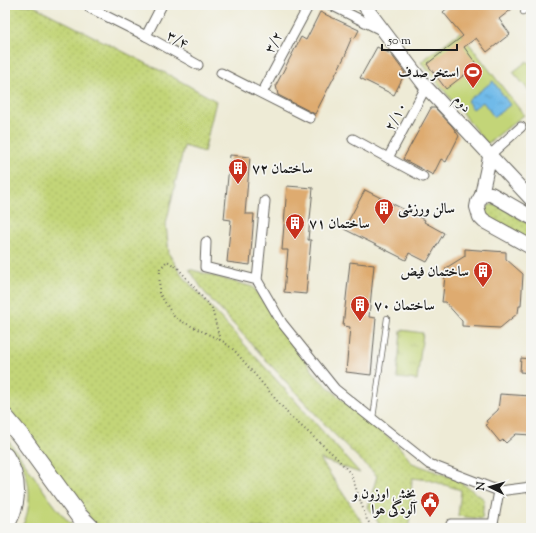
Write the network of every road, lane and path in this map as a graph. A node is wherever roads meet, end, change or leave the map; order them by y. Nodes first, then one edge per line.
1 (162, 5) edge
2 (309, 5) edge
3 (330, 5) edge
4 (364, 5) edge
5 (531, 5) edge
6 (90, 8) dead end
7 (523, 12) dead end
8 (384, 32) junction
9 (146, 36) junction
10 (198, 65) dead end
11 (221, 73) dead end
12 (426, 87) junction
13 (262, 93) junction
14 (310, 118) dead end
15 (521, 127) dead end
16 (353, 140) dead end
17 (490, 155) junction
18 (388, 158) junction
19 (423, 177) dead end
20 (481, 197) junction
21 (531, 199) edge
22 (265, 201) dead end
23 (531, 218) edge
24 (206, 242) dead end
25 (531, 247) edge
26 (257, 280) junction
27 (387, 318) dead end
28 (220, 340) junction
29 (5, 417) edge
30 (372, 420) junction
31 (5, 456) edge
32 (531, 487) edge
33 (499, 491) junction
34 (451, 524) dead end
35 (5, 526) edge
36 (91, 528) edge
37 (373, 528) edge

1 - 9 street, ۳/۴
2 - 13 street, ۳/۲
3 - 8 street
4 - 8 main road, دوم
5 - 7 lane
6 - 9 street, ۳/۴
8 - 12 main road, دوم
9 - 10 street, ۳/۴
11 - 13 street
12 - 17 main road, دوم
12 - 18 street, ۲/۱۰
13 - 14 street
15 - 17 street
16 - 18 street
17 - 20 main road
17 - 21 main road, دوم
18 - 19 street
20 - 23 main road
20 - 25 main road
22 - 26 street
24 - 26 street
26 - 30 street
27 - 30 lane
28 - 28 path
28 - 37 path
29 - 36 highway
30 - 33 street
31 - 35 highway
32 - 33 street
33 - 34 street

